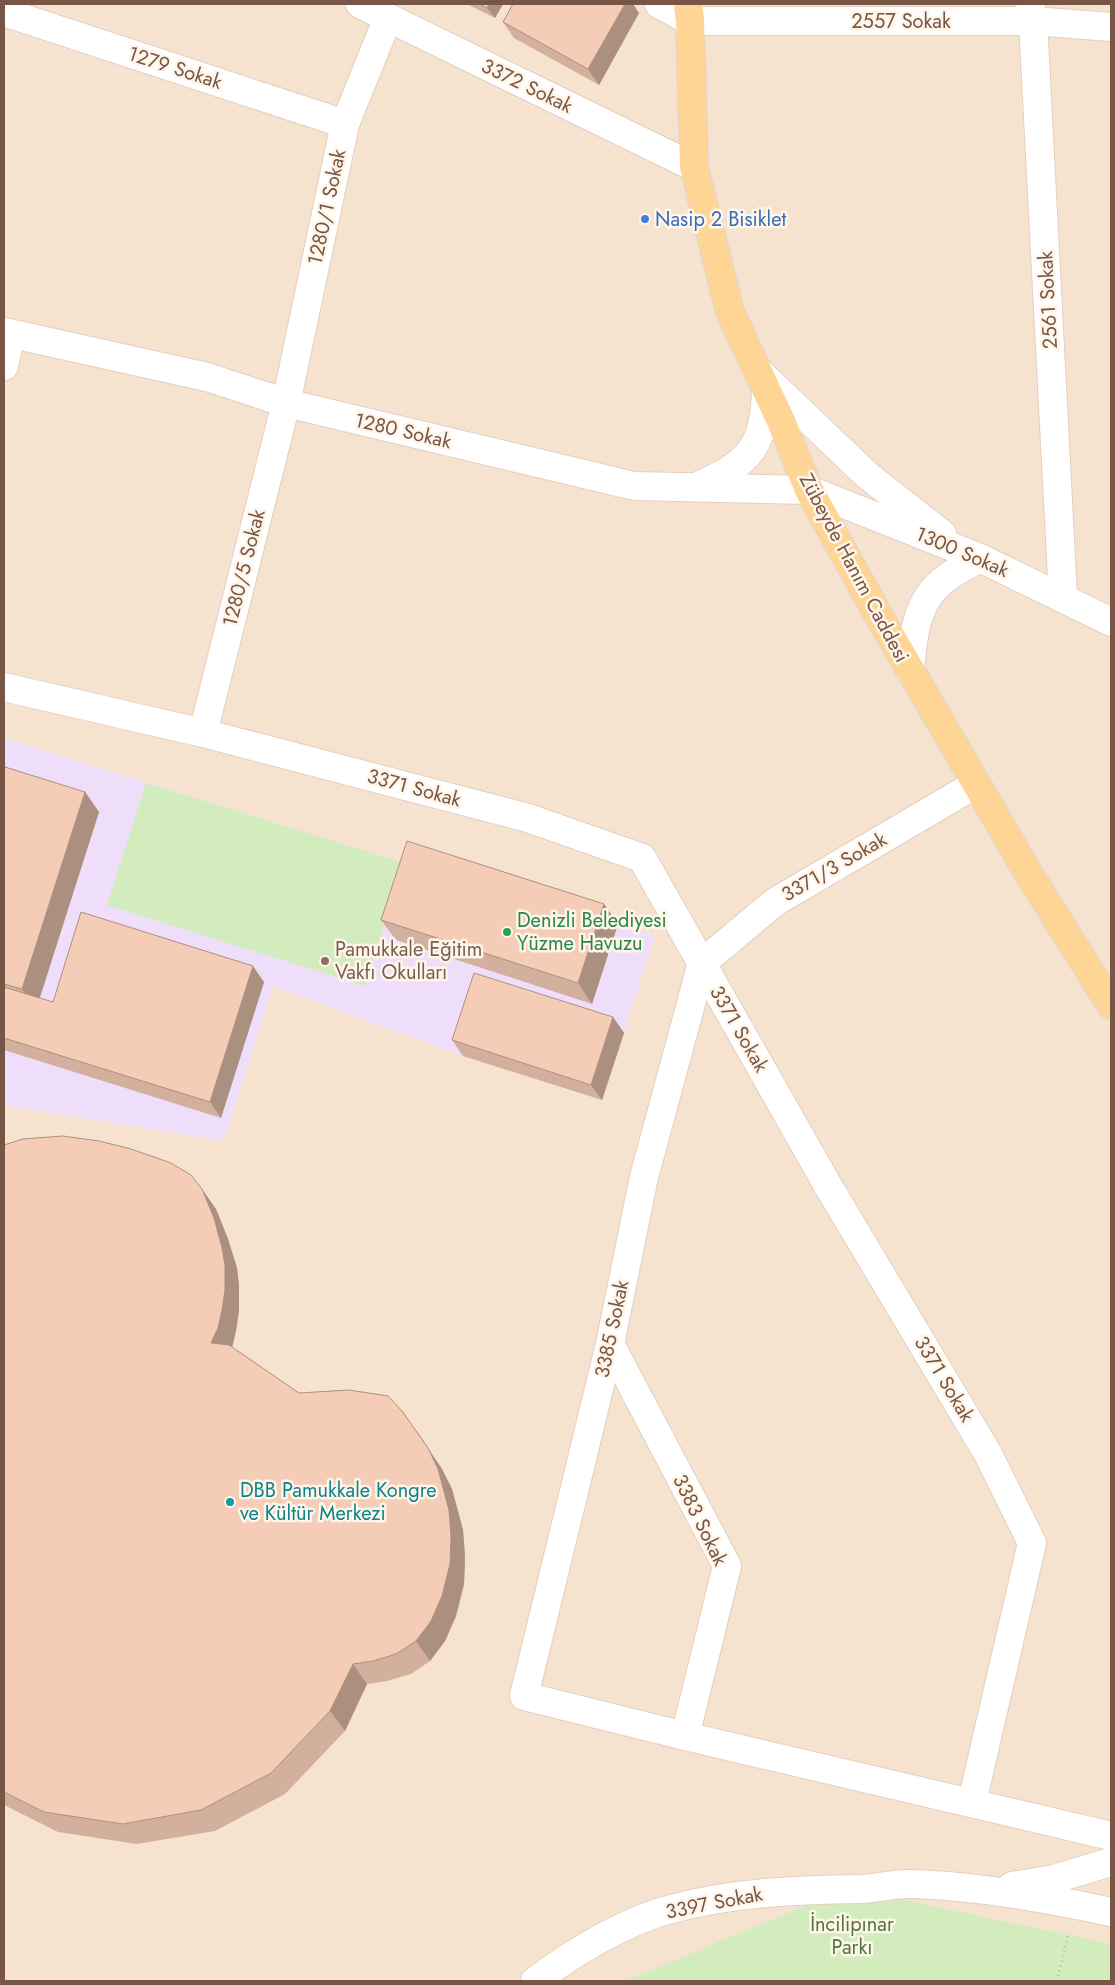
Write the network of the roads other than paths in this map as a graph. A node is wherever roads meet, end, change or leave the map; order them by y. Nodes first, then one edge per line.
1 (360, 4) edge
2 (659, 4) edge
3 (4, 12) edge
4 (689, 12) edge
5 (1031, 12) edge
6 (388, 18) junction
7 (1111, 27) edge
8 (345, 124) junction
9 (694, 167) junction
10 (8, 333) edge
11 (4, 366) edge
12 (762, 380) junction
13 (286, 403) junction
14 (694, 488) junction
15 (808, 490) junction
16 (972, 555) junction
17 (1063, 597) junction
18 (1111, 622) edge
19 (910, 672) junction
20 (4, 687) edge
21 (203, 733) junction
22 (976, 784) junction
23 (702, 963) junction
24 (1111, 1005) edge
25 (610, 1344) junction
26 (685, 1736) junction
27 (972, 1802) junction
28 (1111, 1836) edge
29 (1111, 1862) edge
30 (988, 1890) junction
31 (1111, 1912) edge
32 (535, 1981) edge

1 - 6 street, 3372 Sokak
2 - 4 street
3 - 8 street, 1279 Sokak
4 - 5 street, 2557 Sokak
4 - 9 main road, Zübeyde Hanım Caddesi
5 - 7 street, 2557 Sokak
5 - 17 street, 2561 Sokak
6 - 8 street, 1280/1 Sokak
6 - 9 street, 3372 Sokak
8 - 13 street, 1280/1 Sokak
9 - 12 main road, Zübeyde Hanım Caddesi
10 - 11 street
10 - 13 street, 1280 Sokak
12 - 14 street
12 - 15 main road, Zübeyde Hanım Caddesi
12 - 16 street
13 - 14 street, 1280 Sokak
13 - 21 street, 1280/5 Sokak
14 - 15 street, 1280 Sokak
15 - 16 street, 1300 Sokak
15 - 19 main road, Zübeyde Hanım Caddesi
16 - 17 street, 1300 Sokak
16 - 19 street
17 - 18 street, 1300 Sokak
19 - 22 main road, Zübeyde Hanım Caddesi
20 - 21 street, 3371 Sokak
21 - 23 street, 3371 Sokak
22 - 23 street, 3371/3 Sokak
22 - 24 main road, Zübeyde Hanım Caddesi
23 - 25 street, 3385 Sokak
23 - 27 street, 3371 Sokak
25 - 26 street, 3383 Sokak
25 - 26 street, 3385 Sokak
26 - 27 street
27 - 28 street
29 - 30 street
30 - 31 street
30 - 32 street, 3397 Sokak

